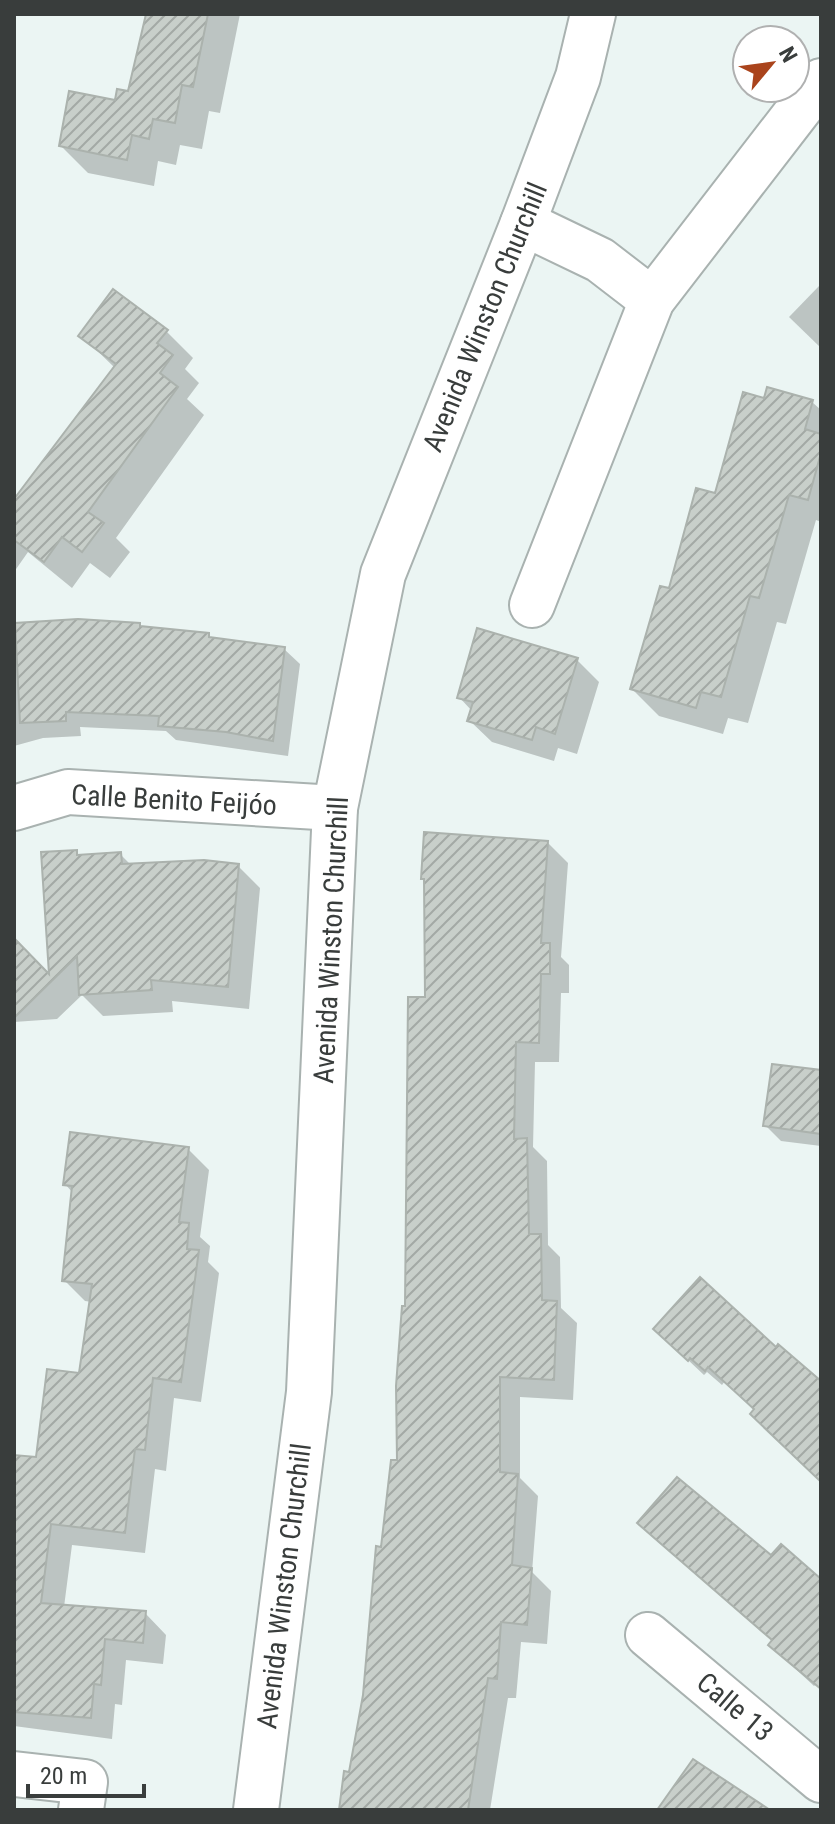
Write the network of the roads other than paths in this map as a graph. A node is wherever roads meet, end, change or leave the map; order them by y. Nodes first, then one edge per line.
1 (593, 14) edge
2 (821, 81) edge
3 (523, 223) junction
4 (652, 300) junction
5 (532, 605) dead end
6 (14, 808) edge
7 (335, 808) junction
8 (648, 1635) dead end
9 (14, 1774) edge
10 (821, 1780) edge
11 (821, 1805) edge
12 (81, 1810) edge
13 (256, 1810) edge
14 (817, 1810) edge

1 - 3 street, Avenida Winston Churchill
2 - 4 street
3 - 4 street
3 - 7 street, Avenida Winston Churchill
4 - 5 street
6 - 7 street, Calle Benito Feijóo
7 - 13 street, Avenida Winston Churchill
8 - 10 street, Calle 13
9 - 12 street
11 - 14 street

